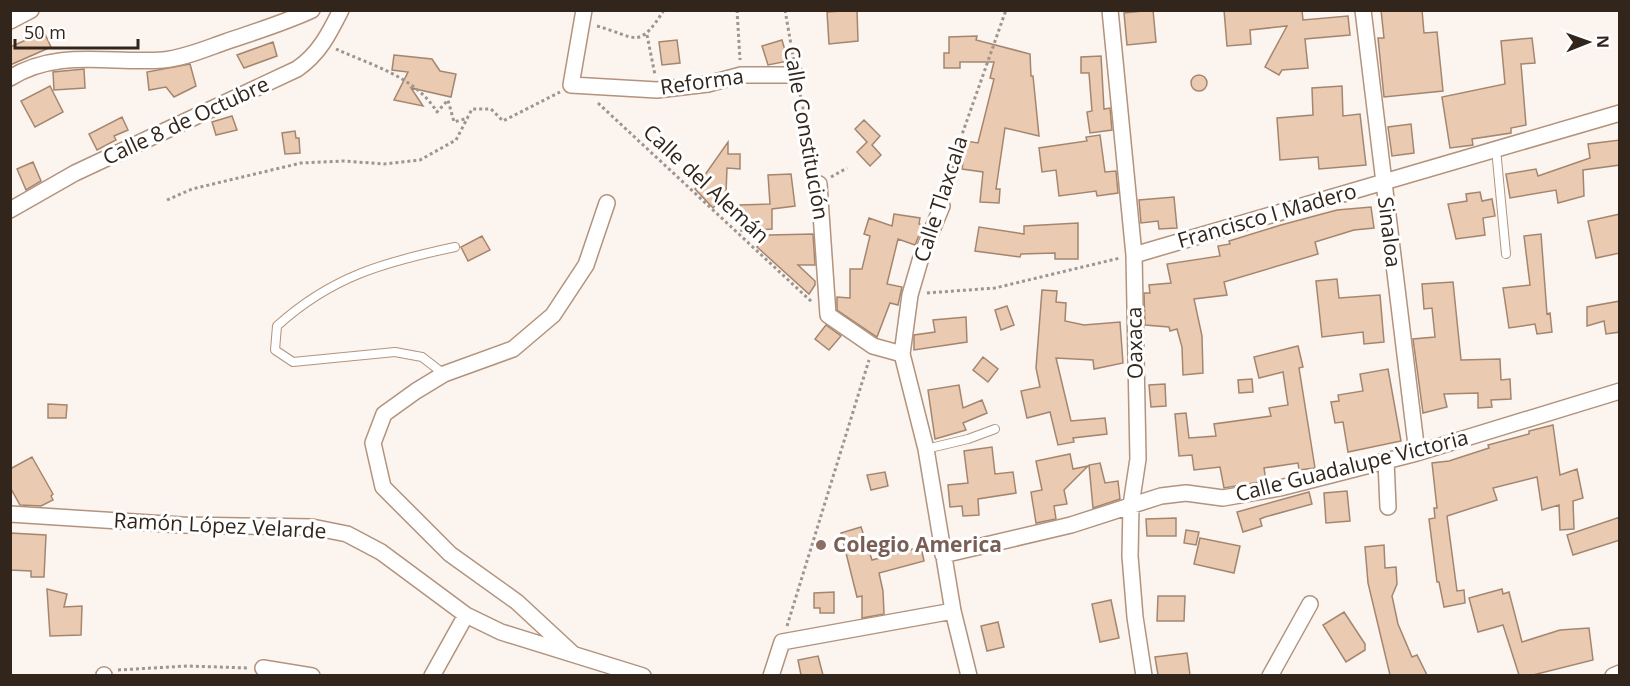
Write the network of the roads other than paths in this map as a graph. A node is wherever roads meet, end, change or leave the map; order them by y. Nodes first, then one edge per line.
1 (31, 10) edge
2 (312, 10) edge
3 (341, 10) edge
4 (584, 10) edge
5 (1110, 10) edge
6 (1363, 10) edge
7 (10, 21) edge
8 (797, 75) road end
9 (10, 78) edge
10 (1620, 113) edge
11 (1496, 149) junction
12 (1382, 182) junction
13 (819, 184) road end
14 (607, 203) dead end
15 (942, 206) road end
16 (10, 210) edge
17 (456, 248) dead end
18 (1506, 254) dead end
19 (1134, 255) junction
20 (902, 354) junction
21 (444, 374) junction
22 (1620, 391) edge
23 (995, 429) dead end
24 (926, 449) junction
25 (1417, 453) junction
26 (1386, 461) junction
27 (1131, 505) junction
28 (1388, 507) dead end
29 (10, 514) edge
30 (943, 555) junction
31 (1310, 604) dead end
32 (953, 611) junction
33 (466, 615) junction
34 (576, 657) junction
35 (263, 668) road end
36 (1620, 673) edge
37 (312, 675) edge
38 (432, 675) edge
39 (643, 675) edge
40 (771, 675) edge
41 (969, 675) edge
42 (1144, 675) edge
43 (1270, 675) edge
44 (1613, 675) edge

1 - 7 street
2 - 9 street
3 - 16 street, Calle 8 de Octubre
4 - 8 street, Reforma
5 - 19 street, Oaxaca
6 - 12 street, Sinaloa
10 - 11 street, Francisco I Madero
11 - 12 street, Francisco I Madero
11 - 18 lane
12 - 19 street, Francisco I Madero
12 - 25 street, Sinaloa
13 - 20 street, Calle Constitución
14 - 21 street, Ramón López Velarde
15 - 20 street, Calle Tlaxcala
17 - 21 lane
19 - 27 street, Oaxaca
20 - 24 street, Calle Tlaxcala
21 - 34 street, Ramón López Velarde
22 - 25 street, Calle Guadalupe Victoria
23 - 24 lane
24 - 30 street, Calle Tlaxcala
25 - 26 street, Calle Guadalupe Victoria
26 - 27 street, Calle Guadalupe Victoria
26 - 28 street
27 - 30 street, Calle Guadalupe Victoria
27 - 42 street, Oaxaca
29 - 33 street, Ramón López Velarde
30 - 32 street, Calle Tlaxcala
31 - 43 street
32 - 40 street
32 - 41 street, Calle Tlaxcala
33 - 34 street, Ramón López Velarde
33 - 38 street
34 - 39 street, Ramón López Velarde
35 - 37 street
36 - 44 street

